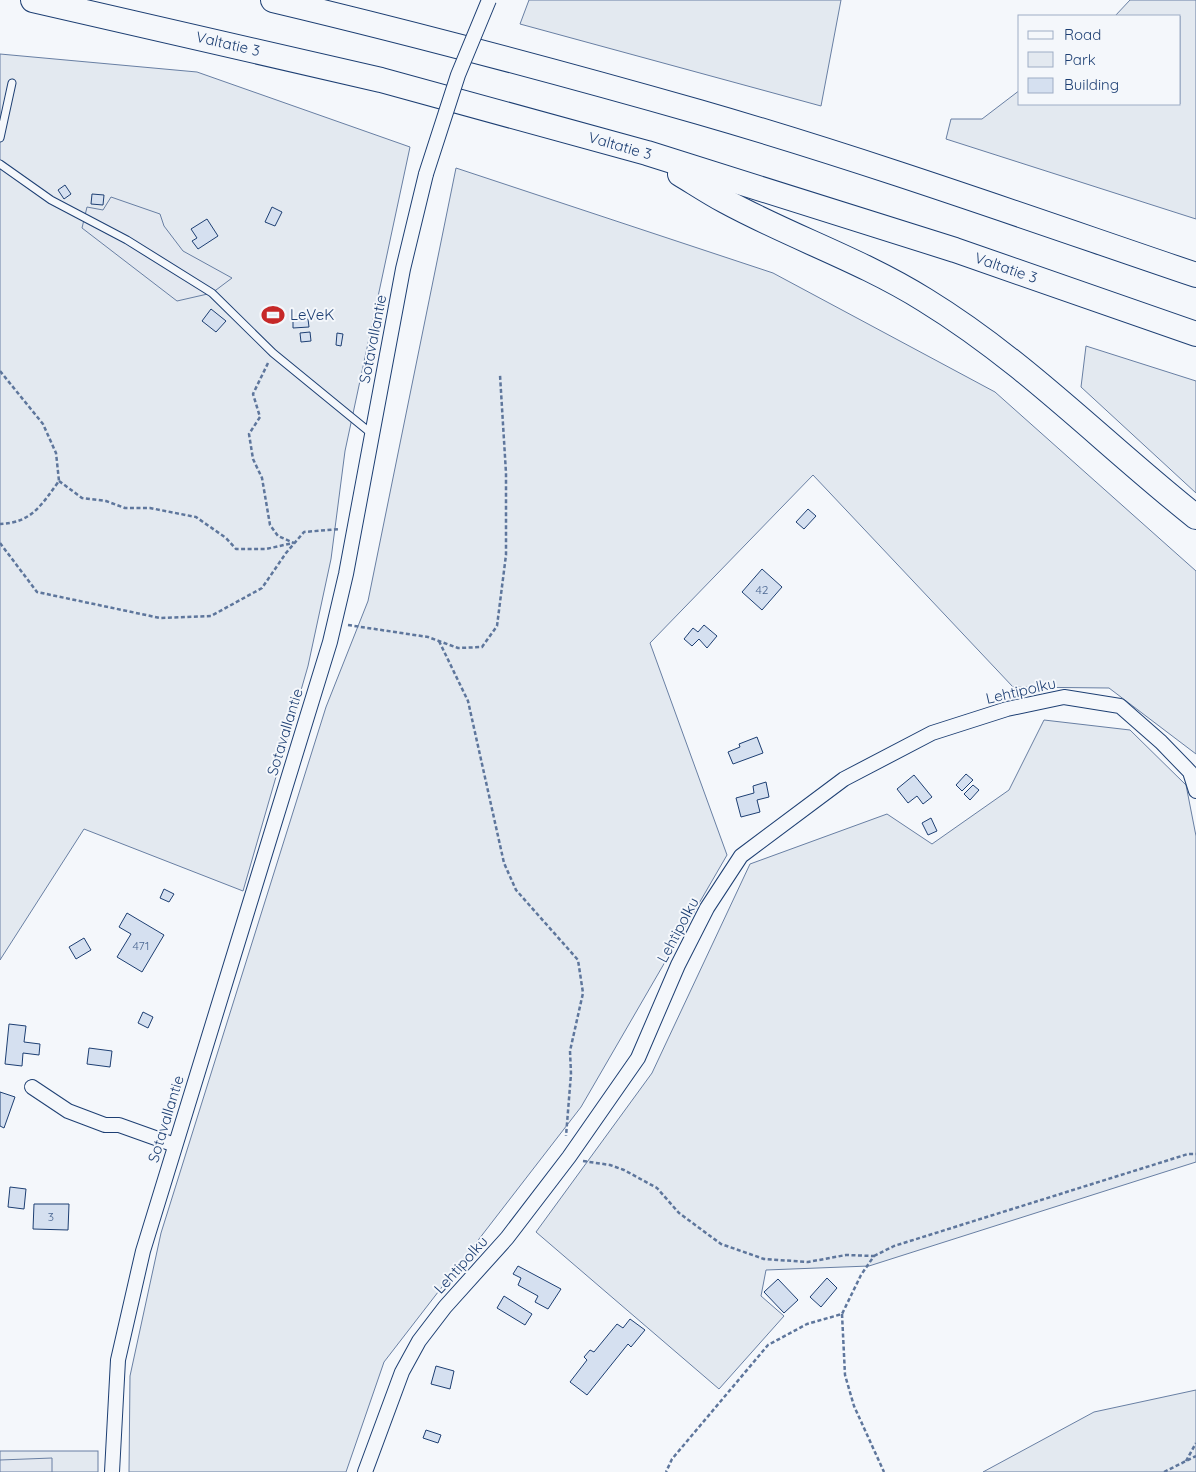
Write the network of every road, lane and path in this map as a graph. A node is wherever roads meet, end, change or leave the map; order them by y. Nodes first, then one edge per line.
1 (33, 0) edge
2 (273, 0) edge
3 (489, 0) edge
4 (81, 5) edge
5 (12, 83) dead end
6 (0, 138) edge
7 (646, 153) junction
8 (0, 164) edge
9 (1196, 275) edge
10 (1196, 334) edge
11 (273, 352) junction
12 (0, 371) edge
13 (500, 375) dead end
14 (372, 434) junction
15 (59, 481) junction
16 (1196, 517) edge
17 (0, 524) edge
18 (355, 528) junction
19 (0, 542) edge
20 (294, 543) junction
21 (334, 623) junction
22 (439, 641) junction
23 (1196, 791) edge
24 (32, 1087) dead end
25 (175, 1145) junction
26 (1196, 1154) edge
27 (569, 1157) junction
28 (874, 1256) junction
29 (842, 1314) junction
30 (1196, 1443) edge
31 (1196, 1456) edge
32 (1185, 1462) junction
33 (112, 1472) edge
34 (365, 1472) edge
35 (666, 1472) edge
36 (884, 1472) edge
37 (1164, 1472) edge

1 - 4 highway, Valtatie 3
2 - 9 highway
3 - 14 street, Sotavallantie, bridge
4 - 7 highway, Valtatie 3
5 - 6 lane
7 - 10 highway, Valtatie 3
7 - 16 highway
8 - 11 lane
11 - 14 lane
11 - 20 path
12 - 15 path
13 - 22 path
14 - 18 street, Sotavallantie
15 - 17 path
15 - 20 path
18 - 20 path
18 - 21 street, Sotavallantie
19 - 20 path
21 - 22 path
21 - 25 street, Sotavallantie
22 - 27 path
23 - 27 street, Lehtipolku
24 - 25 street
25 - 33 street, Sotavallantie
26 - 28 path
27 - 28 path
27 - 34 street, Lehtipolku
28 - 29 path
29 - 35 path
29 - 36 path
30 - 32 path
31 - 32 path
32 - 37 path

